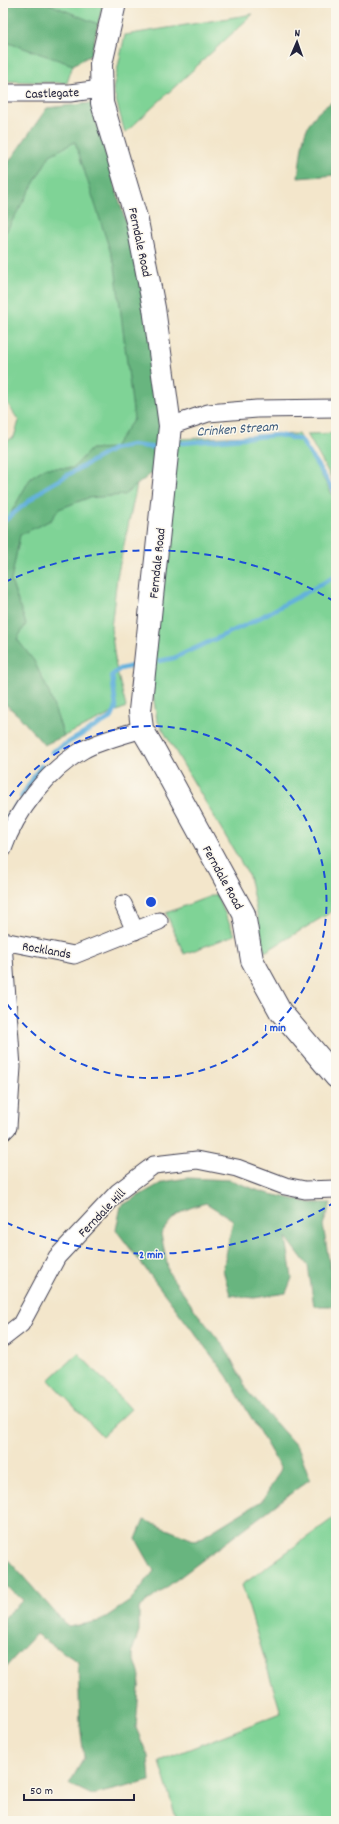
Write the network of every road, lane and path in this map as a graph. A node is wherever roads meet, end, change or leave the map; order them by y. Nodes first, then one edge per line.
1 (115, 3) edge
2 (101, 90) junction
3 (3, 94) edge
4 (336, 408) edge
5 (170, 426) junction
6 (142, 729) junction
7 (3, 849) edge
8 (123, 904) dead end
9 (159, 921) dead end
10 (135, 931) junction
11 (3, 942) edge
12 (336, 1077) edge
13 (3, 1132) edge
14 (336, 1189) edge
15 (3, 1338) edge

1 - 2 street, Ferndale Road
2 - 3 street, Castlegate
2 - 5 street, Ferndale Road
4 - 5 street
5 - 6 street, Ferndale Road
6 - 7 street
6 - 12 street, Ferndale Road
8 - 10 street
9 - 10 street, Rocklands
10 - 11 street, Rocklands
11 - 13 street
14 - 15 street, Ferndale Hill

